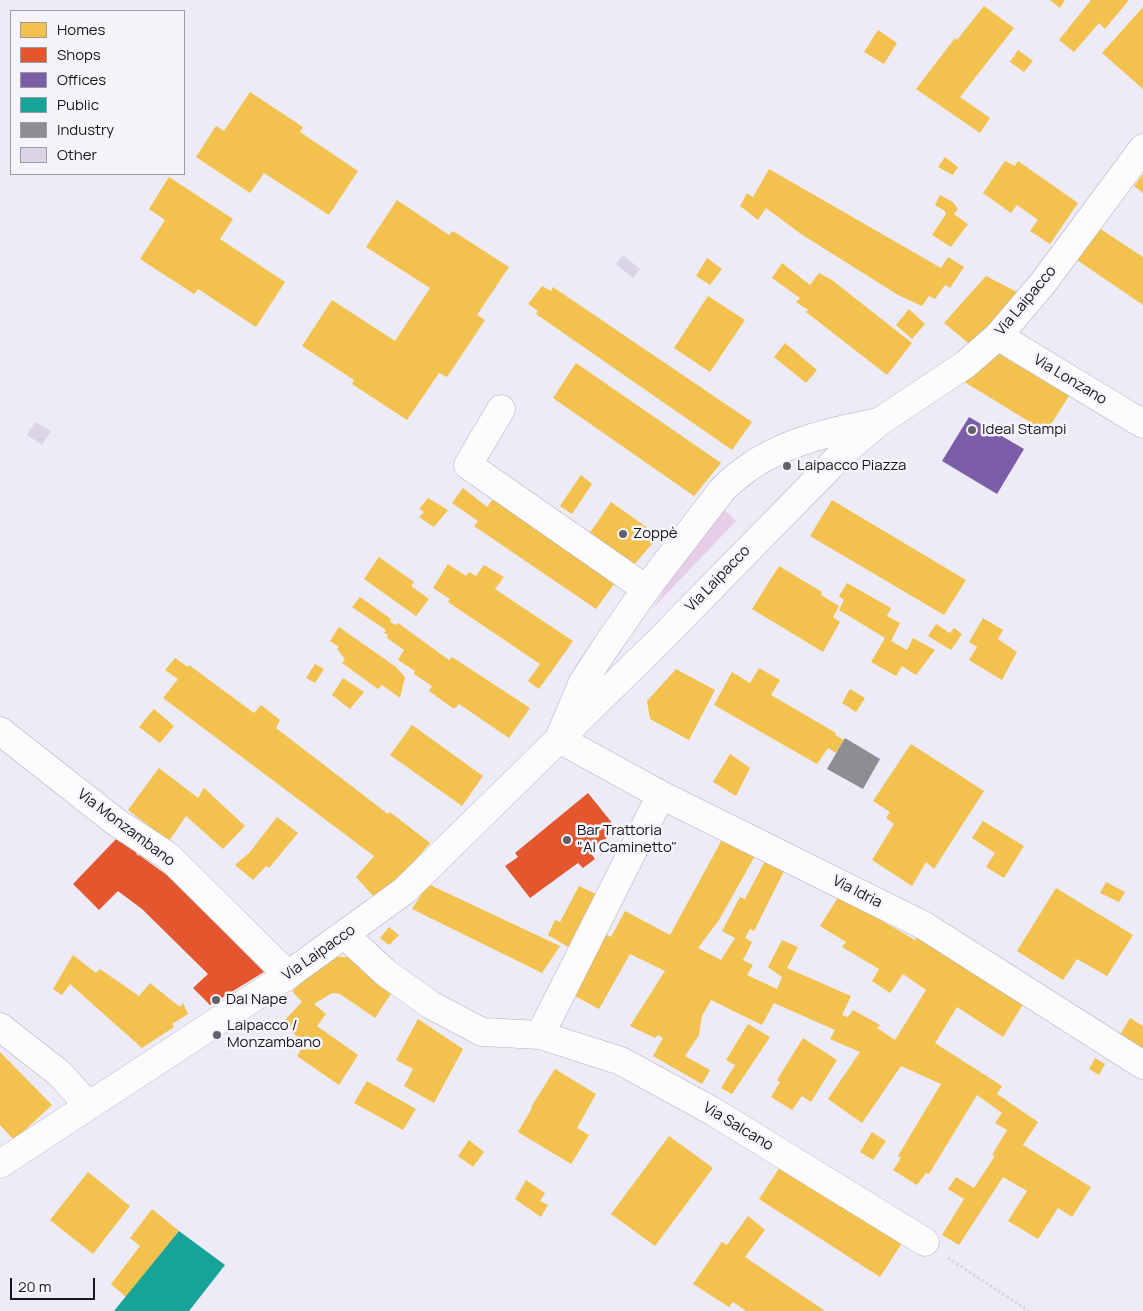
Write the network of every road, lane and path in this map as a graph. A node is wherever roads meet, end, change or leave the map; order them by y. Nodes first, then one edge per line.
1 (1143, 148) edge
2 (998, 336) junction
3 (501, 409) dead end
4 (879, 422) junction
5 (1143, 424) edge
6 (646, 589) junction
7 (0, 730) edge
8 (559, 738) junction
9 (661, 794) junction
10 (345, 935) junction
11 (288, 975) junction
12 (0, 1027) edge
13 (540, 1035) junction
14 (1143, 1065) edge
15 (88, 1105) junction
16 (0, 1164) edge
17 (925, 1242) joint
18 (1029, 1311) edge

1 - 2 street, Via Laipacco
2 - 4 street, Via Laipacco
2 - 5 street, Via Lonzano
3 - 6 street
4 - 6 street, Via Laipacco
4 - 8 street, Via Laipacco
6 - 8 street, Via Laipacco
7 - 11 street, Via Monzambano
8 - 9 street, Via Idria
8 - 10 street, Via Laipacco
9 - 13 street
9 - 14 street, Via Idria
10 - 11 street, Via Laipacco
10 - 13 street, Via Salcano
11 - 15 street, Via Laipacco
12 - 15 street
13 - 17 street, Via Salcano
15 - 16 street, Via Laipacco
17 - 18 path

